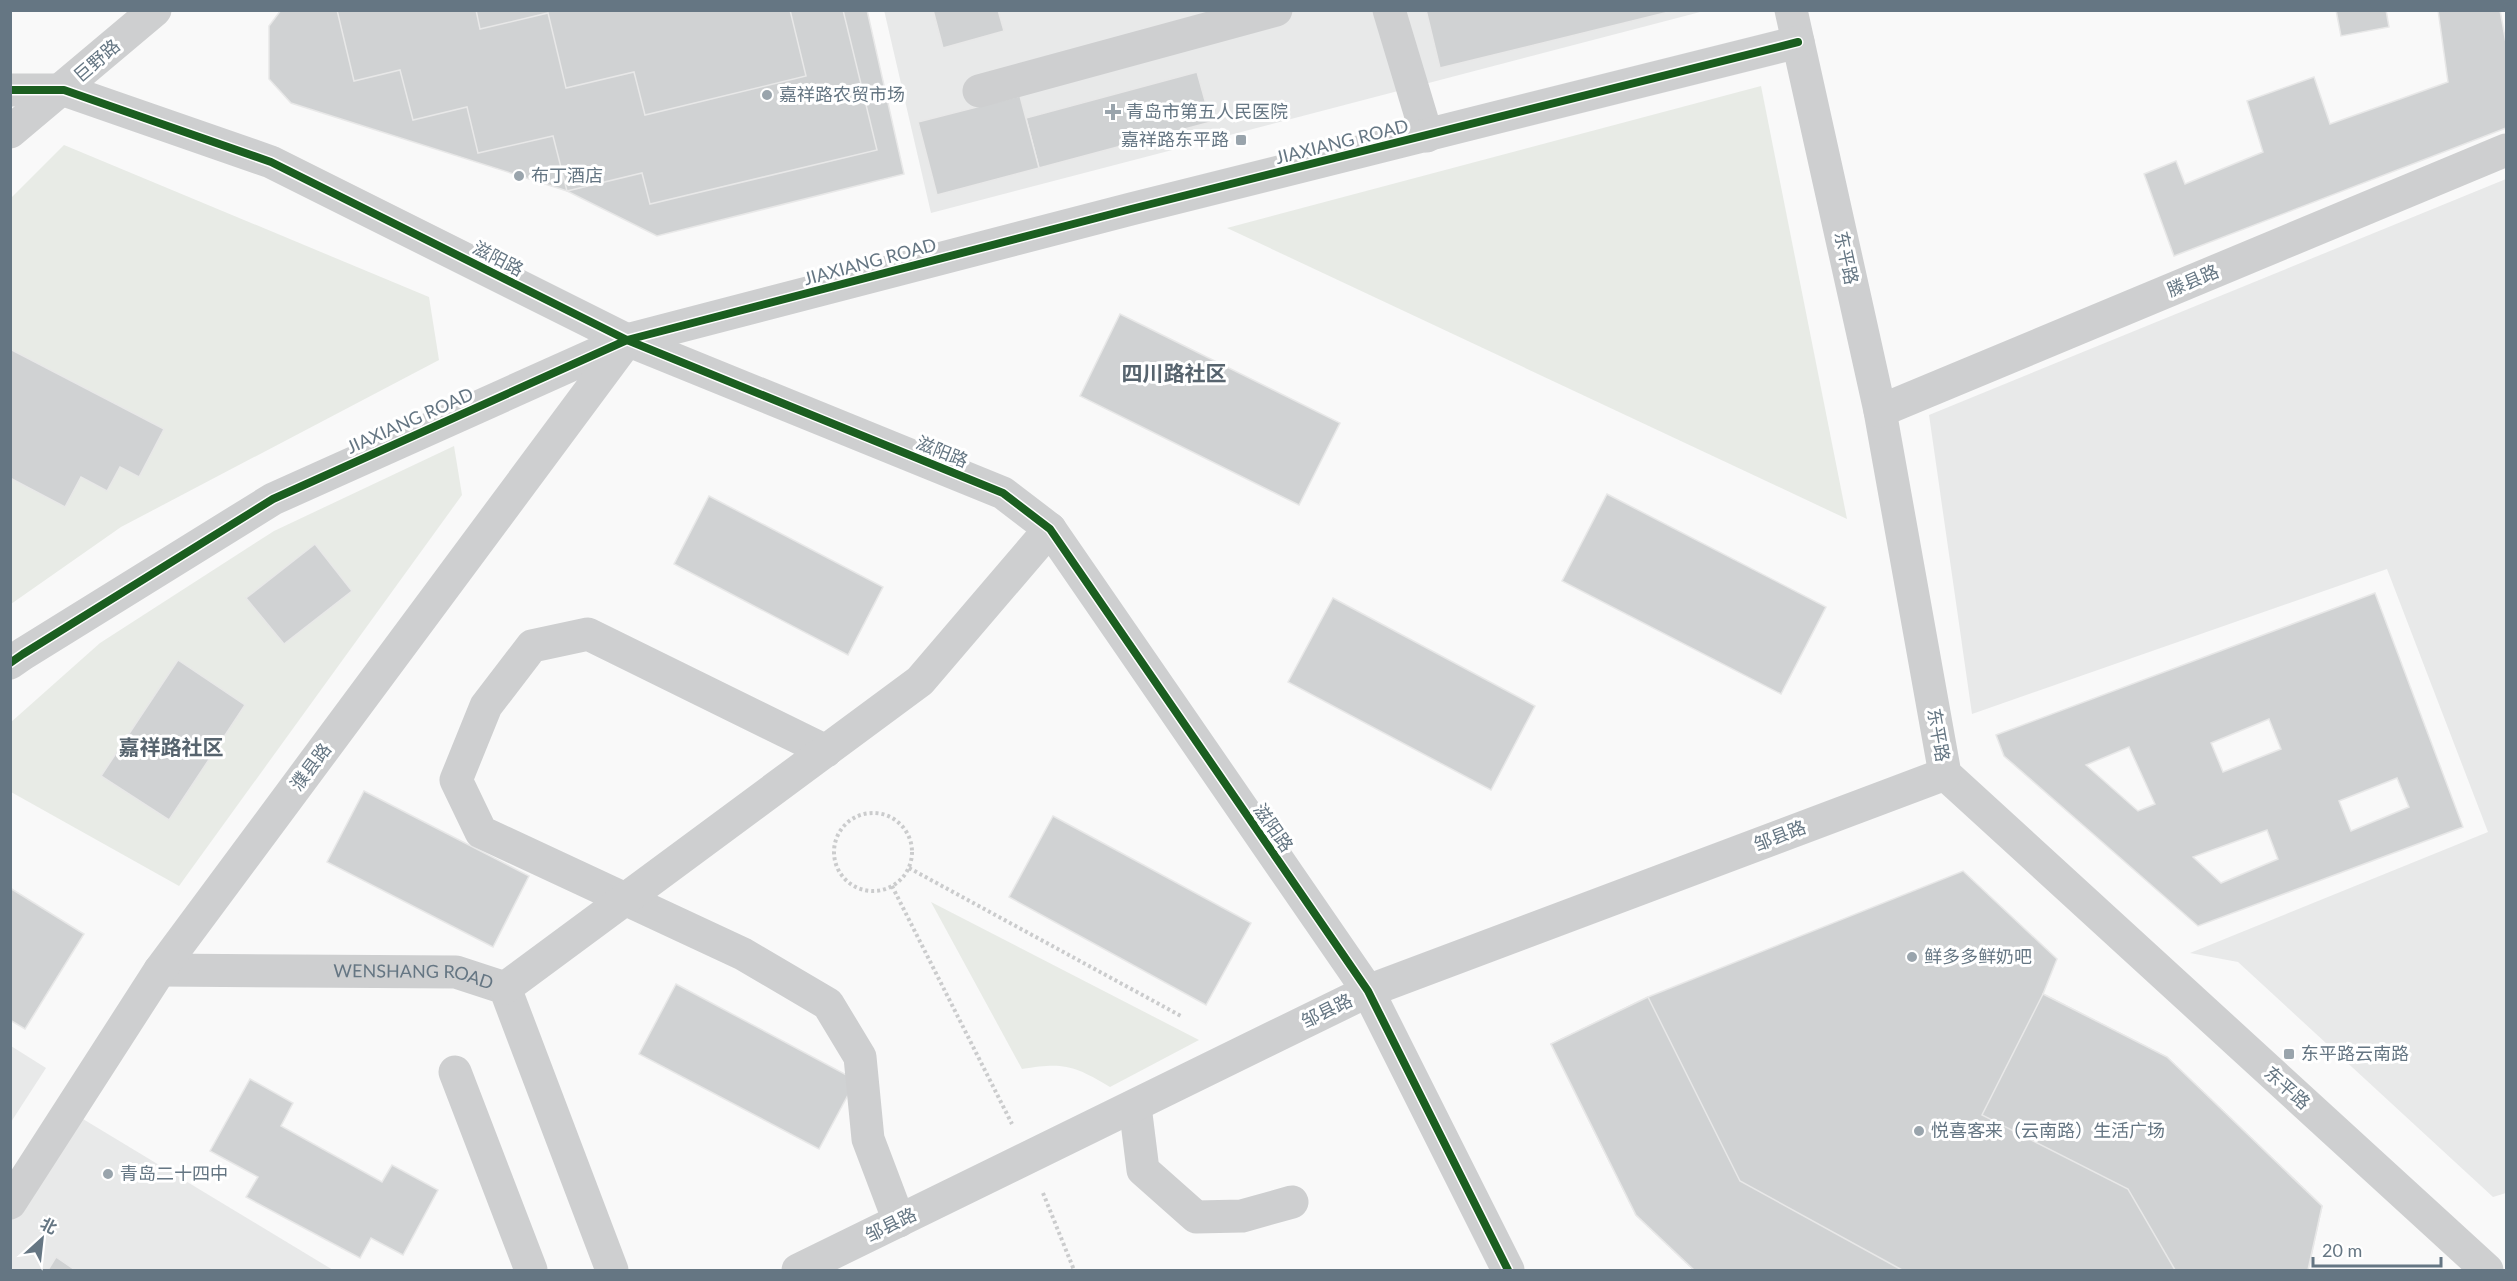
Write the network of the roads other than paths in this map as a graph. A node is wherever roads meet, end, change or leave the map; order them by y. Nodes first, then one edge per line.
1 (155, 10) edge
2 (1276, 10) edge
3 (1389, 10) edge
4 (1794, 26) edge
5 (10, 90) edge
6 (64, 90) junction
7 (979, 91) dead end
8 (10, 132) edge
9 (1427, 136) junction
10 (2506, 150) edge
11 (627, 340) junction
12 (1880, 411) junction
13 (1050, 529) junction
14 (10, 663) edge
15 (826, 751) junction
16 (1945, 774) junction
17 (625, 899) junction
18 (160, 970) junction
19 (505, 988) junction
20 (1368, 991) junction
21 (455, 1072) dead end
22 (1135, 1106) junction
23 (1292, 1202) dead end
24 (10, 1203) edge
25 (899, 1221) junction
26 (531, 1270) edge
27 (612, 1270) edge
28 (798, 1270) edge
29 (1508, 1270) edge
30 (2487, 1270) edge

1 - 6 street, 巨野路
2 - 7 street
3 - 9 street
4 - 9 street, JIAXIANG ROAD
4 - 12 street, 东平路
5 - 6 street, 滋阳路
6 - 8 street, 巨野路
6 - 11 street, 滋阳路
9 - 11 street, JIAXIANG ROAD
10 - 12 street, 滕县路
11 - 13 street, 滋阳路
11 - 14 street, JIAXIANG ROAD
11 - 18 street, 濮县路
12 - 16 street, 东平路
13 - 15 street
13 - 20 street, 滋阳路
15 - 17 street
15 - 17 street
16 - 20 street, 邹县路
16 - 30 street, 东平路
17 - 19 street
17 - 25 street
18 - 19 street, WENSHANG ROAD
18 - 24 street, 濮县路
19 - 27 street, WENSHANG ROAD
20 - 22 street, 邹县路
20 - 29 street, 滋阳路
21 - 26 street
22 - 23 street
22 - 25 street, 邹县路
25 - 28 street, 邹县路

